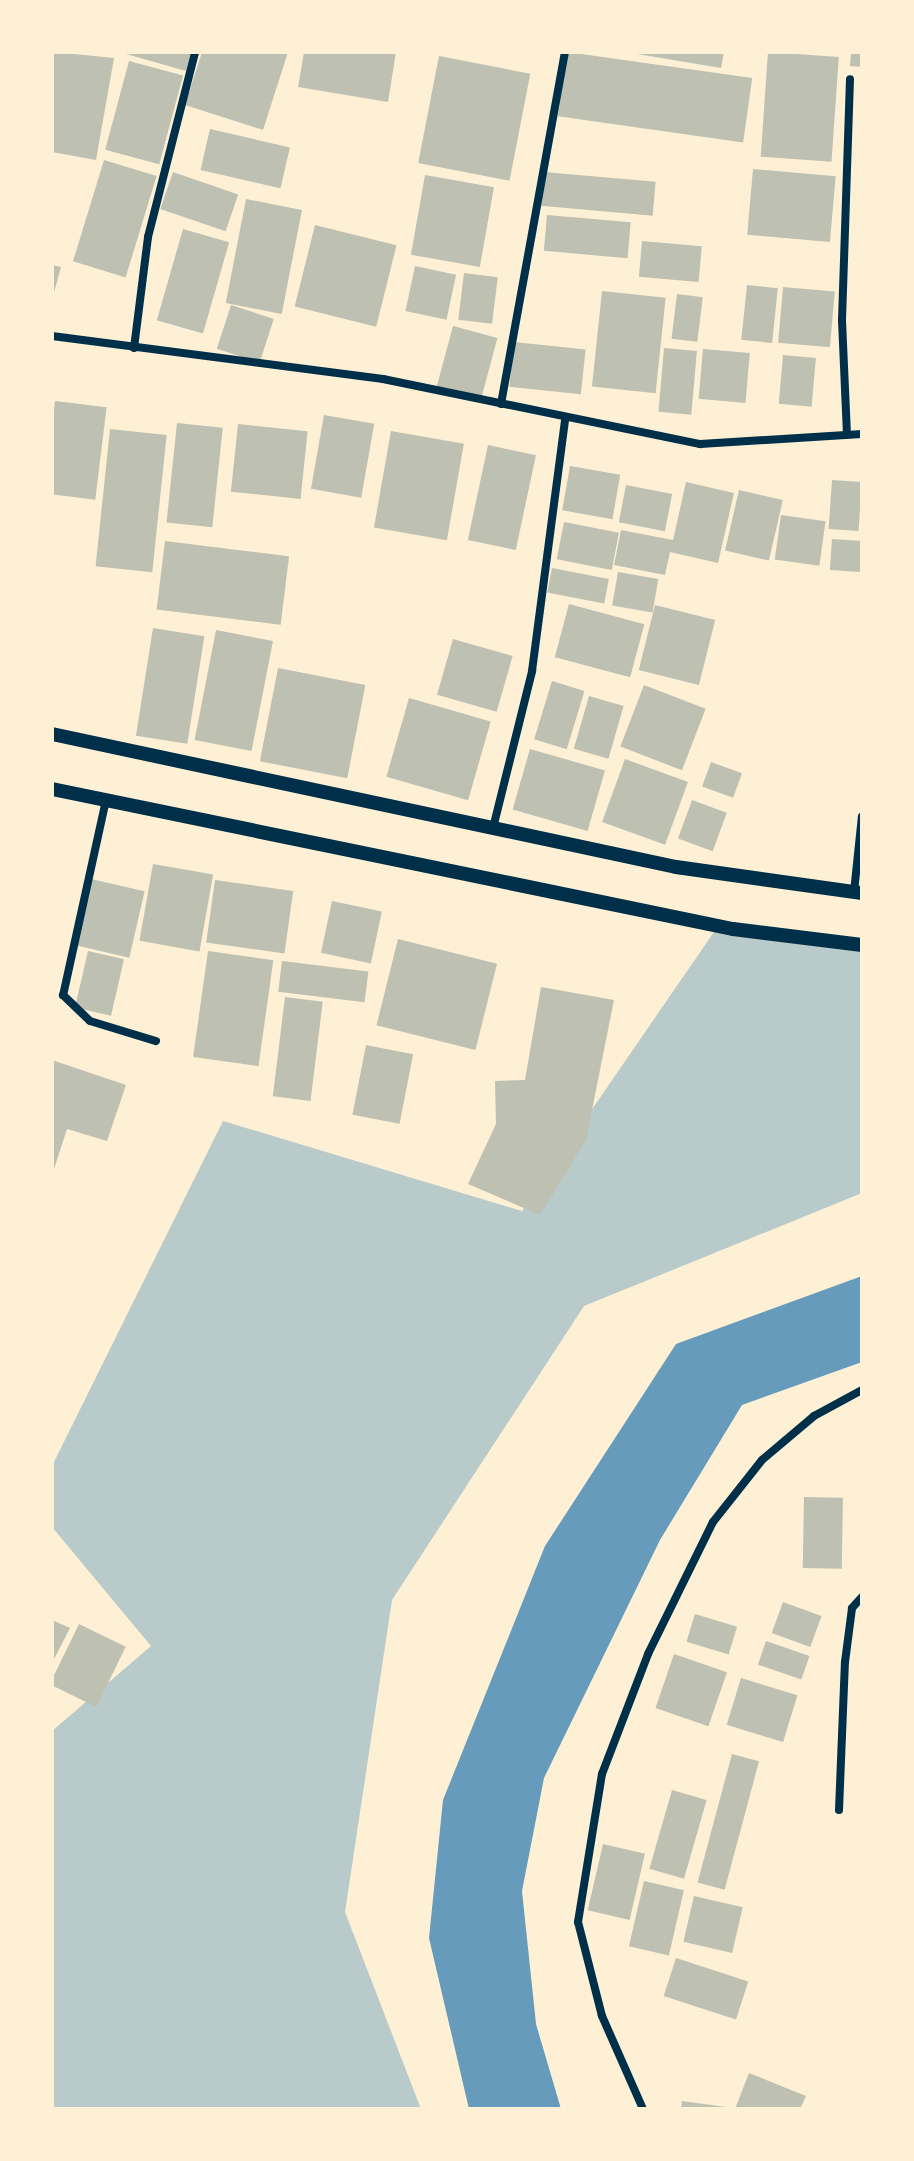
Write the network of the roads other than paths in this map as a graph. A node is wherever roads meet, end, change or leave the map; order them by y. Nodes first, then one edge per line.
1 (195, 52) edge
2 (565, 52) edge
3 (850, 79) dead end
4 (52, 336) edge
5 (134, 348) junction
6 (501, 404) junction
7 (565, 419) junction
8 (862, 434) edge
9 (847, 435) junction
10 (52, 734) edge
11 (52, 789) edge
12 (106, 800) junction
13 (862, 816) edge
14 (493, 828) junction
15 (858, 892) edge
16 (862, 945) edge
17 (156, 1041) dead end
18 (862, 1390) edge
19 (862, 1597) edge
20 (839, 1810) dead end
21 (643, 2109) edge

1 - 5 street
2 - 6 street
3 - 9 street
4 - 5 street
5 - 6 street
6 - 7 street
7 - 9 street
7 - 14 street
8 - 9 street
10 - 14 street
11 - 12 street
12 - 16 street
12 - 17 street
13 - 15 street
14 - 15 street
18 - 21 street
19 - 20 street

